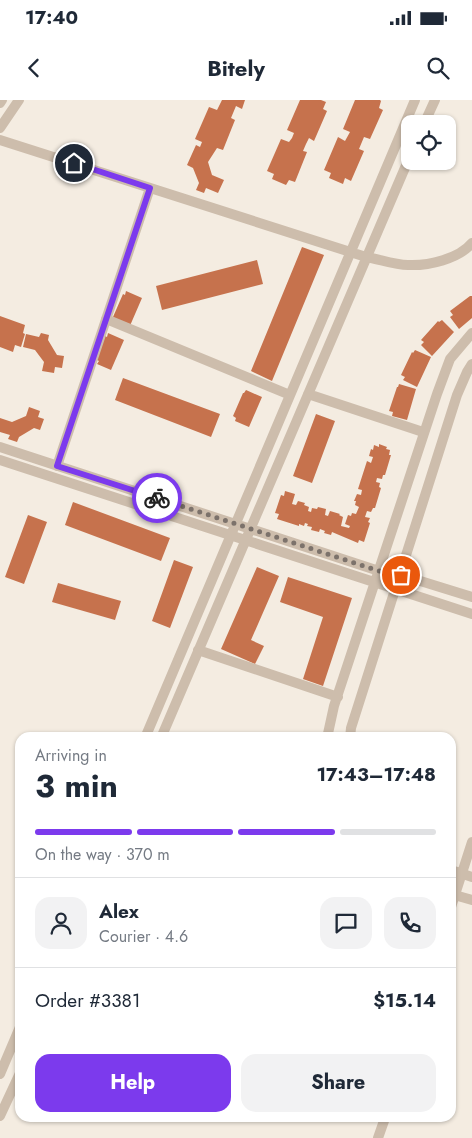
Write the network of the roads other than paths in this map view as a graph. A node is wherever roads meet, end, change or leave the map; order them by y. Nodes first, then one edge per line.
1 (20, 100) edge
2 (415, 100) edge
3 (435, 100) edge
4 (428, 115) edge
5 (0, 128) edge
6 (0, 140) edge
7 (404, 170) edge
8 (150, 188) junction
9 (472, 243) edge
10 (351, 252) junction
11 (366, 256) junction
12 (106, 319) junction
13 (472, 333) edge
14 (472, 364) edge
15 (308, 394) junction
16 (290, 395) junction
17 (423, 432) junction
18 (0, 446) edge
19 (0, 460) edge
20 (57, 466) junction
21 (236, 524) junction
22 (251, 529) junction
23 (231, 535) junction
24 (246, 540) junction
25 (379, 571) junction
26 (401, 575) junction
27 (375, 583) junction
28 (396, 589) junction
29 (472, 597) edge
30 (472, 614) edge
31 (198, 650) junction
32 (338, 697) junction
33 (148, 732) edge
34 (164, 732) edge
35 (329, 732) edge
36 (351, 732) edge
37 (472, 842) edge
38 (467, 875) edge
39 (456, 891) edge
40 (456, 896) edge
41 (472, 900) edge
42 (15, 1039) edge
43 (0, 1074) edge
44 (15, 1084) edge
45 (0, 1116) edge
46 (384, 1122) edge
47 (378, 1138) edge

1 - 5 street
2 - 10 street
3 - 4 street
6 - 8 street
7 - 11 street
8 - 10 street
8 - 12 street
9 - 11 street
10 - 11 street
10 - 16 street
11 - 15 street
12 - 16 street
12 - 20 street
13 - 17 street
14 - 26 street
15 - 17 street
15 - 22 street
16 - 21 street
17 - 25 street
18 - 20 street
19 - 23 street
20 - 21 street
21 - 22 street
21 - 23 street
22 - 24 street
22 - 25 street
23 - 24 street
23 - 33 street
24 - 27 street
24 - 31 street
25 - 26 street
25 - 27 street
26 - 28 street
26 - 29 street
27 - 28 street
27 - 32 street
28 - 30 street
28 - 36 street
31 - 32 street
31 - 34 street
32 - 35 street
37 - 38 street
38 - 39 street
40 - 41 street
42 - 43 street
44 - 45 street
46 - 47 street

